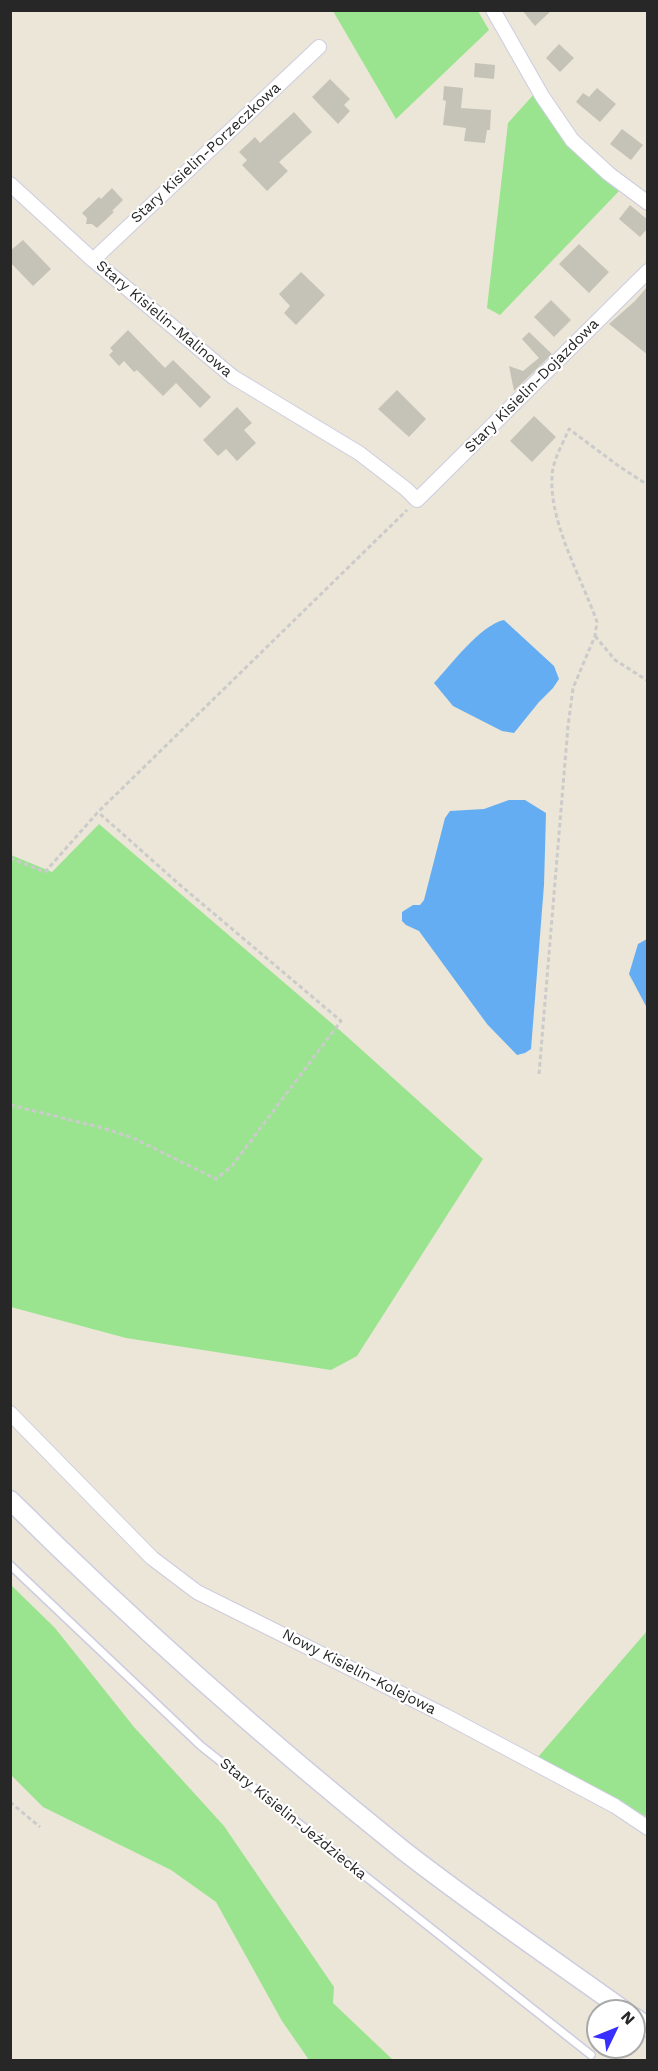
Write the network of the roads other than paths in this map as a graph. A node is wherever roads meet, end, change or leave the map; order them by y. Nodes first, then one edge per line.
1 (494, 10) edge
2 (319, 47) dead end
3 (10, 184) edge
4 (648, 203) edge
5 (93, 260) junction
6 (648, 271) edge
7 (417, 500) joint
8 (10, 1413) edge
9 (10, 1500) edge
10 (10, 1565) edge
11 (648, 1828) edge
12 (608, 1999) edge
13 (586, 2051) edge

1 - 4 street
2 - 5 street, Stary Kisielin-Porzeczkowa
3 - 5 street, Stary Kisielin-Malinowa
5 - 7 street, Stary Kisielin-Malinowa
6 - 7 street, Stary Kisielin-Dojazdowa
8 - 11 street, Nowy Kisielin-Kolejowa
9 - 12 main road
10 - 13 lane, Stary Kisielin-Jeździecka

